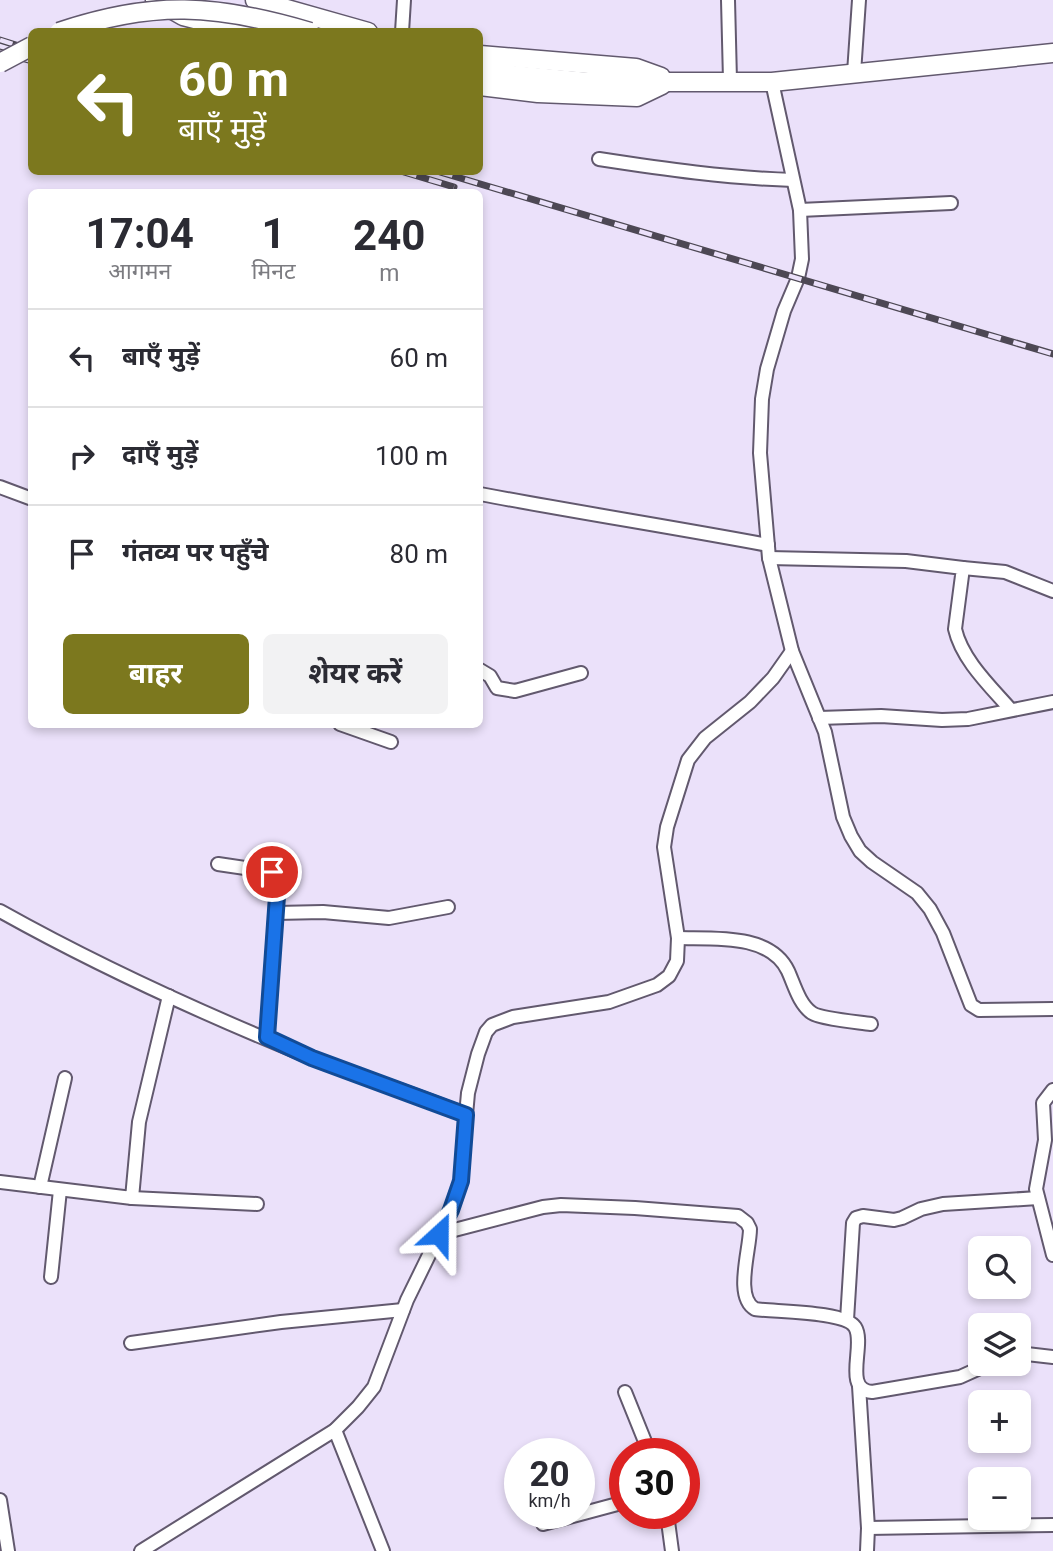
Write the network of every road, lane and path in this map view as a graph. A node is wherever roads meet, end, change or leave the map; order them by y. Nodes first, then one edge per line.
1 (155, 0) edge
2 (255, 0) edge
3 (404, 0) edge
4 (728, 0) edge
5 (859, 0) edge
6 (69, 28) edge
7 (229, 28) edge
8 (296, 28) edge
9 (354, 28) edge
10 (402, 28) edge
11 (28, 48) edge
12 (1053, 53) edge
13 (483, 54) edge
14 (0, 62) edge
15 (483, 72) edge
16 (854, 73) junction
17 (730, 80) junction
18 (671, 81) junction
19 (772, 82) junction
20 (483, 86) edge
21 (599, 159) dead end
22 (793, 180) junction
23 (951, 203) dead end
24 (800, 210) junction
25 (0, 487) edge
26 (483, 495) edge
27 (28, 498) edge
28 (768, 551) junction
29 (963, 568) junction
30 (1053, 591) edge
31 (792, 652) junction
32 (483, 672) edge
33 (581, 673) dead end
34 (1053, 702) edge
35 (1011, 710) junction
36 (819, 718) junction
37 (351, 728) edge
38 (391, 742) dead end
39 (218, 864) dead end
40 (448, 906) dead end
41 (0, 911) edge
42 (276, 913) junction
43 (678, 938) junction
44 (169, 996) junction
45 (1053, 1009) edge
46 (871, 1024) dead end
47 (267, 1037) junction
48 (65, 1077) dead end
49 (1053, 1090) edge
50 (466, 1115) junction
51 (0, 1182) edge
52 (40, 1187) junction
53 (60, 1189) junction
54 (131, 1198) junction
55 (1038, 1198) junction
56 (257, 1204) dead end
57 (439, 1234) junction
58 (1053, 1255) edge
59 (51, 1277) dead end
60 (403, 1310) junction
61 (848, 1320) junction
62 (131, 1343) dead end
63 (1031, 1354) edge
64 (1053, 1357) edge
65 (968, 1373) edge
66 (859, 1386) junction
67 (625, 1392) dead end
68 (335, 1430) junction
69 (644, 1438) edge
70 (0, 1500) edge
71 (1053, 1525) edge
72 (868, 1528) junction
73 (669, 1529) edge
74 (5, 1550) edge
75 (141, 1551) edge
76 (383, 1551) edge
77 (672, 1551) edge
78 (867, 1551) edge

1 - 7 main road
2 - 9 main road
3 - 10 street
4 - 17 street
5 - 16 street
6 - 8 main road, bridge
11 - 14 main road, bridge
12 - 16 main road
13 - 18 main road
15 - 18 main road
16 - 19 main road
17 - 18 main road
17 - 19 main road
18 - 20 main road
19 - 22 street
21 - 22 street
22 - 24 street
23 - 24 street
24 - 28 street
25 - 27 street
26 - 28 street
28 - 29 street
28 - 31 street
29 - 30 street
29 - 35 street
31 - 36 street
31 - 43 street
32 - 33 street
34 - 35 street
35 - 36 street
36 - 45 street
37 - 38 street
39 - 42 street
40 - 42 street
41 - 44 street
42 - 47 street
43 - 46 street
43 - 50 street
44 - 47 street
44 - 54 street
47 - 50 street
48 - 52 street
49 - 55 street
50 - 57 street
51 - 52 street
52 - 53 street
53 - 54 street
53 - 59 street
54 - 56 street
55 - 58 street
55 - 61 street
57 - 60 street
57 - 61 street
60 - 62 street
60 - 68 street
61 - 66 street
63 - 64 street
65 - 66 street
66 - 72 street
67 - 69 street
68 - 75 street
68 - 76 street
70 - 74 street
71 - 72 street
72 - 78 street
73 - 77 street

